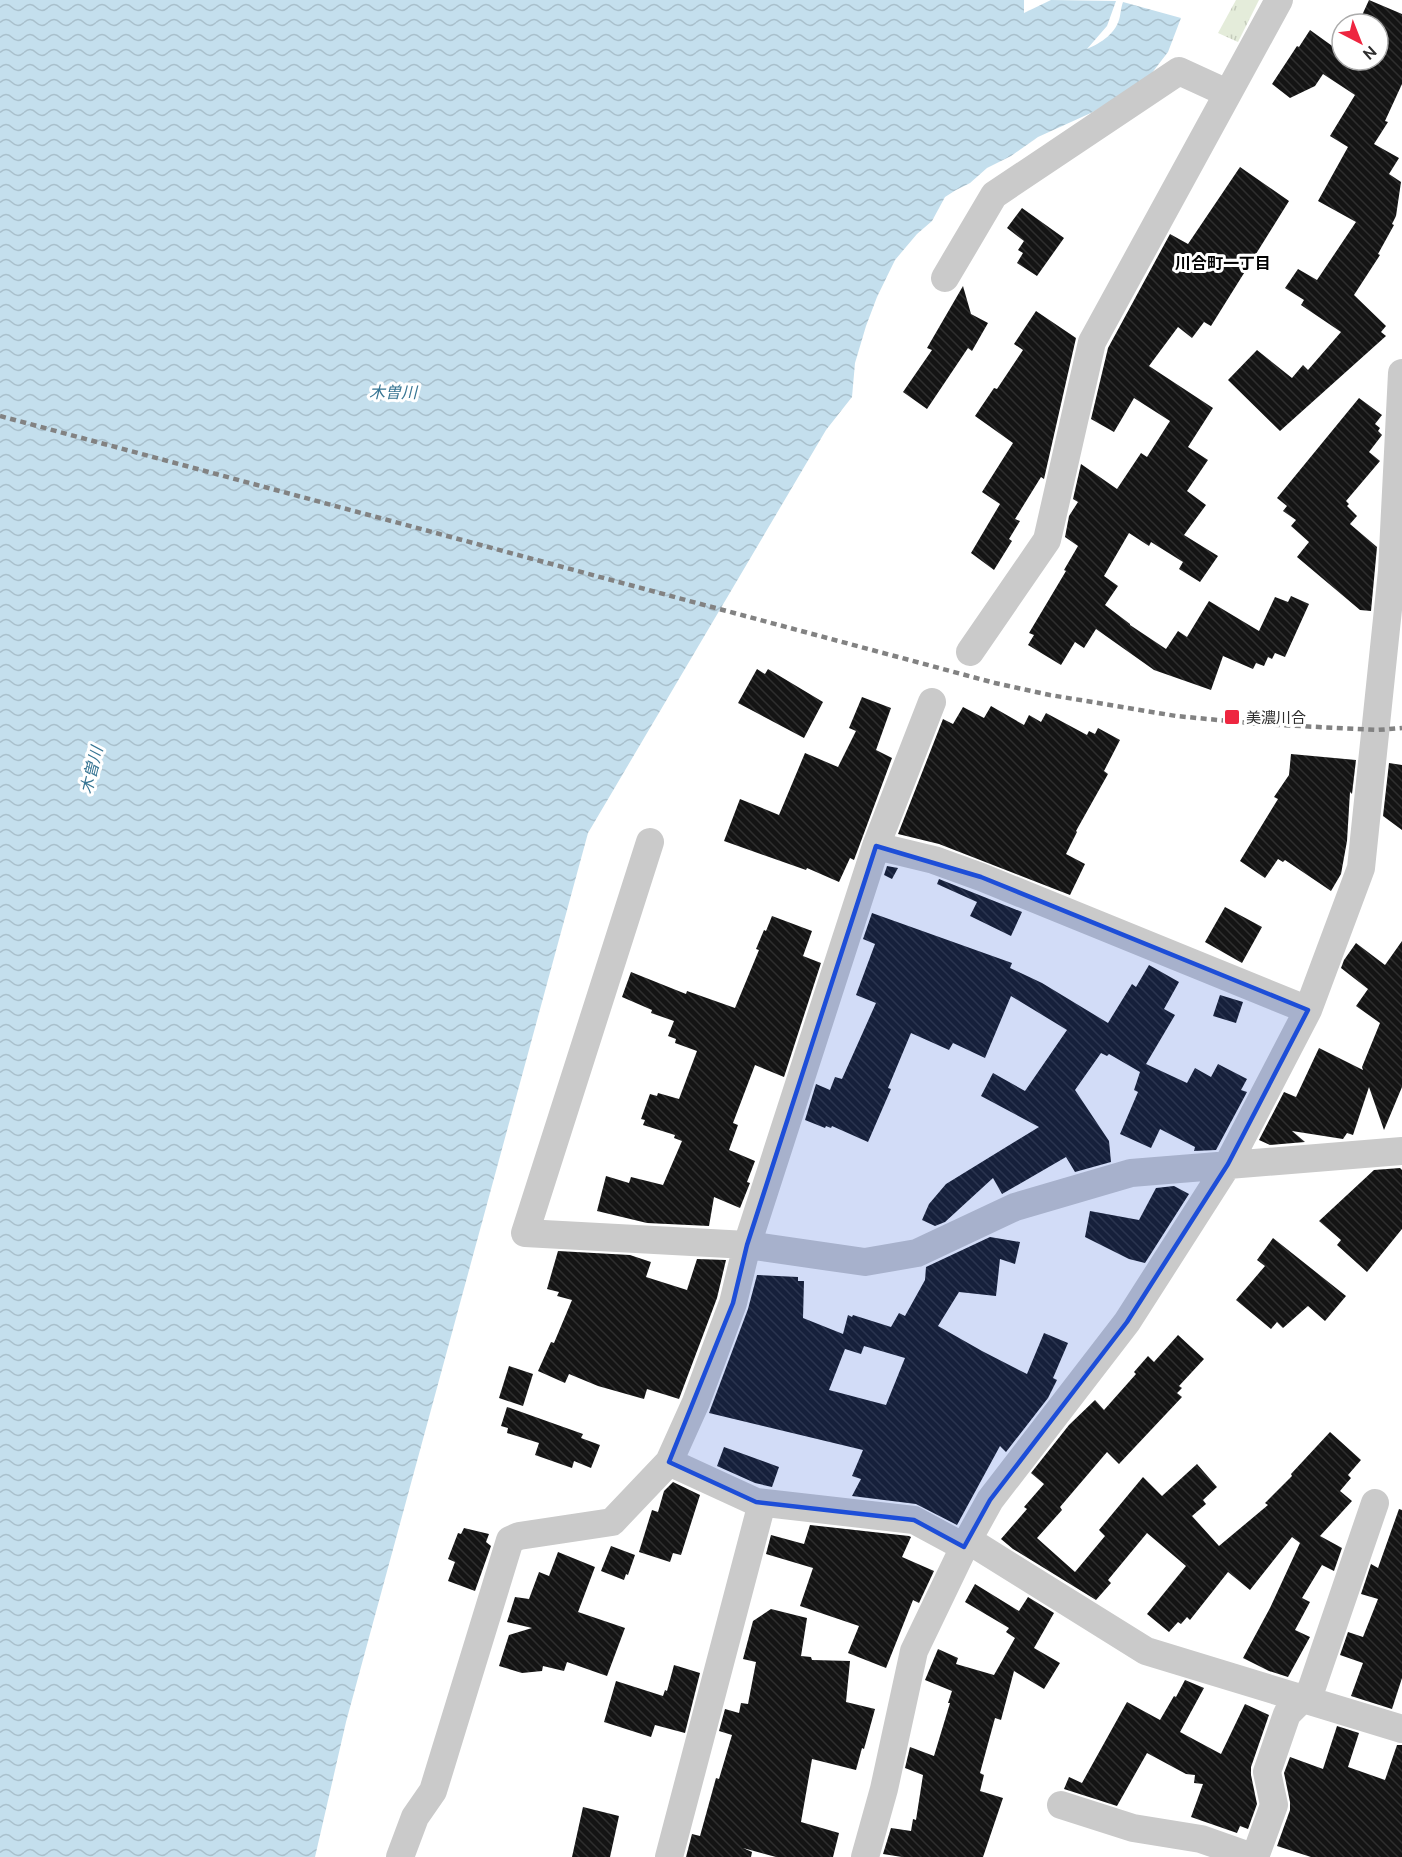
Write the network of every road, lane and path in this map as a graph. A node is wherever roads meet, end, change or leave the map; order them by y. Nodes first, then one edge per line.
1 (1278, 0) edge
2 (1227, 93) junction
3 (945, 278) dead end
4 (1402, 373) edge
5 (970, 652) dead end
6 (1391, 701) edge
7 (932, 702) dead end
8 (650, 842) dead end
9 (876, 846) junction
10 (1308, 1010) junction
11 (1402, 1151) edge
12 (1228, 1164) junction
13 (747, 1245) junction
14 (669, 1462) junction
15 (762, 1503) junction
16 (1374, 1503) dead end
17 (966, 1543) junction
18 (1303, 1698) junction
19 (1402, 1729) edge
20 (1060, 1805) dead end
21 (400, 1857) edge
22 (669, 1857) edge
23 (865, 1857) edge
24 (1254, 1857) edge

1 - 2 street
2 - 3 street
2 - 5 street
4 - 6 street
6 - 10 street
7 - 9 street
8 - 13 street
9 - 10 street
9 - 13 street
10 - 12 street
11 - 12 street
12 - 13 street
12 - 17 street
13 - 14 street
14 - 15 street
14 - 21 street
15 - 17 street
15 - 22 street
16 - 18 street
17 - 18 street
17 - 23 street
18 - 19 street
18 - 24 street
20 - 24 street

